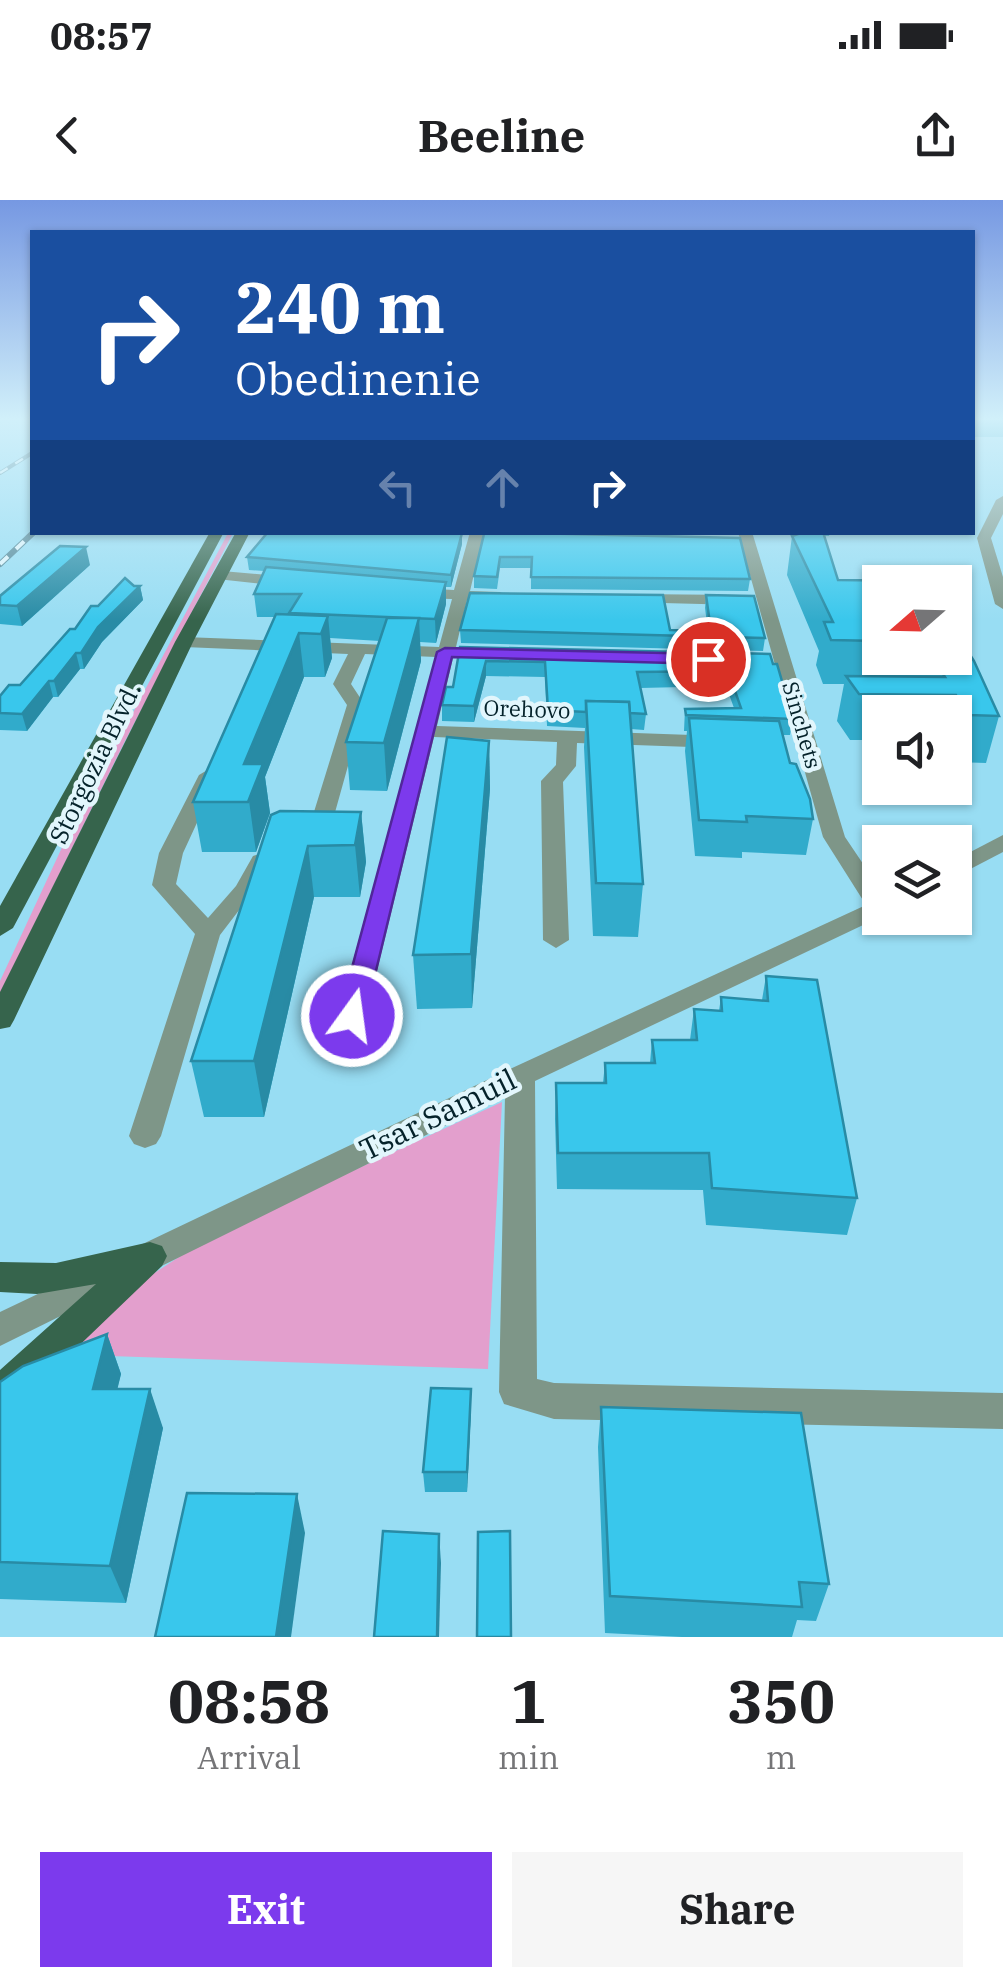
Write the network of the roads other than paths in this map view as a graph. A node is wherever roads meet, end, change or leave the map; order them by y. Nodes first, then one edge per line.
1 (1003, 500) edge
2 (215, 535) edge
3 (242, 535) edge
4 (476, 536) edge
5 (740, 539) edge
6 (222, 576) junction
7 (314, 584) edge
8 (388, 590) edge
9 (462, 597) junction
10 (519, 598) edge
11 (614, 598) edge
12 (765, 600) junction
13 (1003, 604) edge
14 (184, 642) junction
15 (358, 650) junction
16 (445, 652) junction
17 (504, 654) edge
18 (425, 730) junction
19 (567, 735) junction
20 (735, 742) edge
21 (222, 750) edge
22 (1003, 842) edge
23 (972, 860) edge
24 (862, 880) edge
25 (862, 916) edge
26 (0, 928) edge
27 (208, 933) junction
28 (556, 940) dead end
29 (352, 1016) dead end
30 (0, 1020) edge
31 (520, 1076) junction
32 (144, 1136) dead end
33 (150, 1256) junction
34 (0, 1277) edge
35 (0, 1330) edge
36 (0, 1395) edge
37 (1003, 1411) edge

1 - 13 street
2 - 26 main road, Storgozia Blvd.
3 - 6 main road, Storgozia Blvd.
4 - 9 street
5 - 12 street, Sinchets
6 - 7 street
6 - 14 main road, Storgozia Blvd.
8 - 9 street
9 - 10 street
9 - 16 street
11 - 12 street
12 - 24 street, Sinchets
14 - 15 street
14 - 30 main road, Storgozia Blvd.
15 - 16 street
15 - 27 street
16 - 17 street
16 - 18 street
18 - 19 street, Orehovo
18 - 29 street
19 - 20 street, Orehovo
19 - 28 street
21 - 27 street
22 - 23 street
25 - 31 street, Tsar Samuil
27 - 32 street
31 - 33 street, Tsar Samuil
31 - 37 street
33 - 34 main road
33 - 35 street, Tsar Samuil
33 - 36 main road

